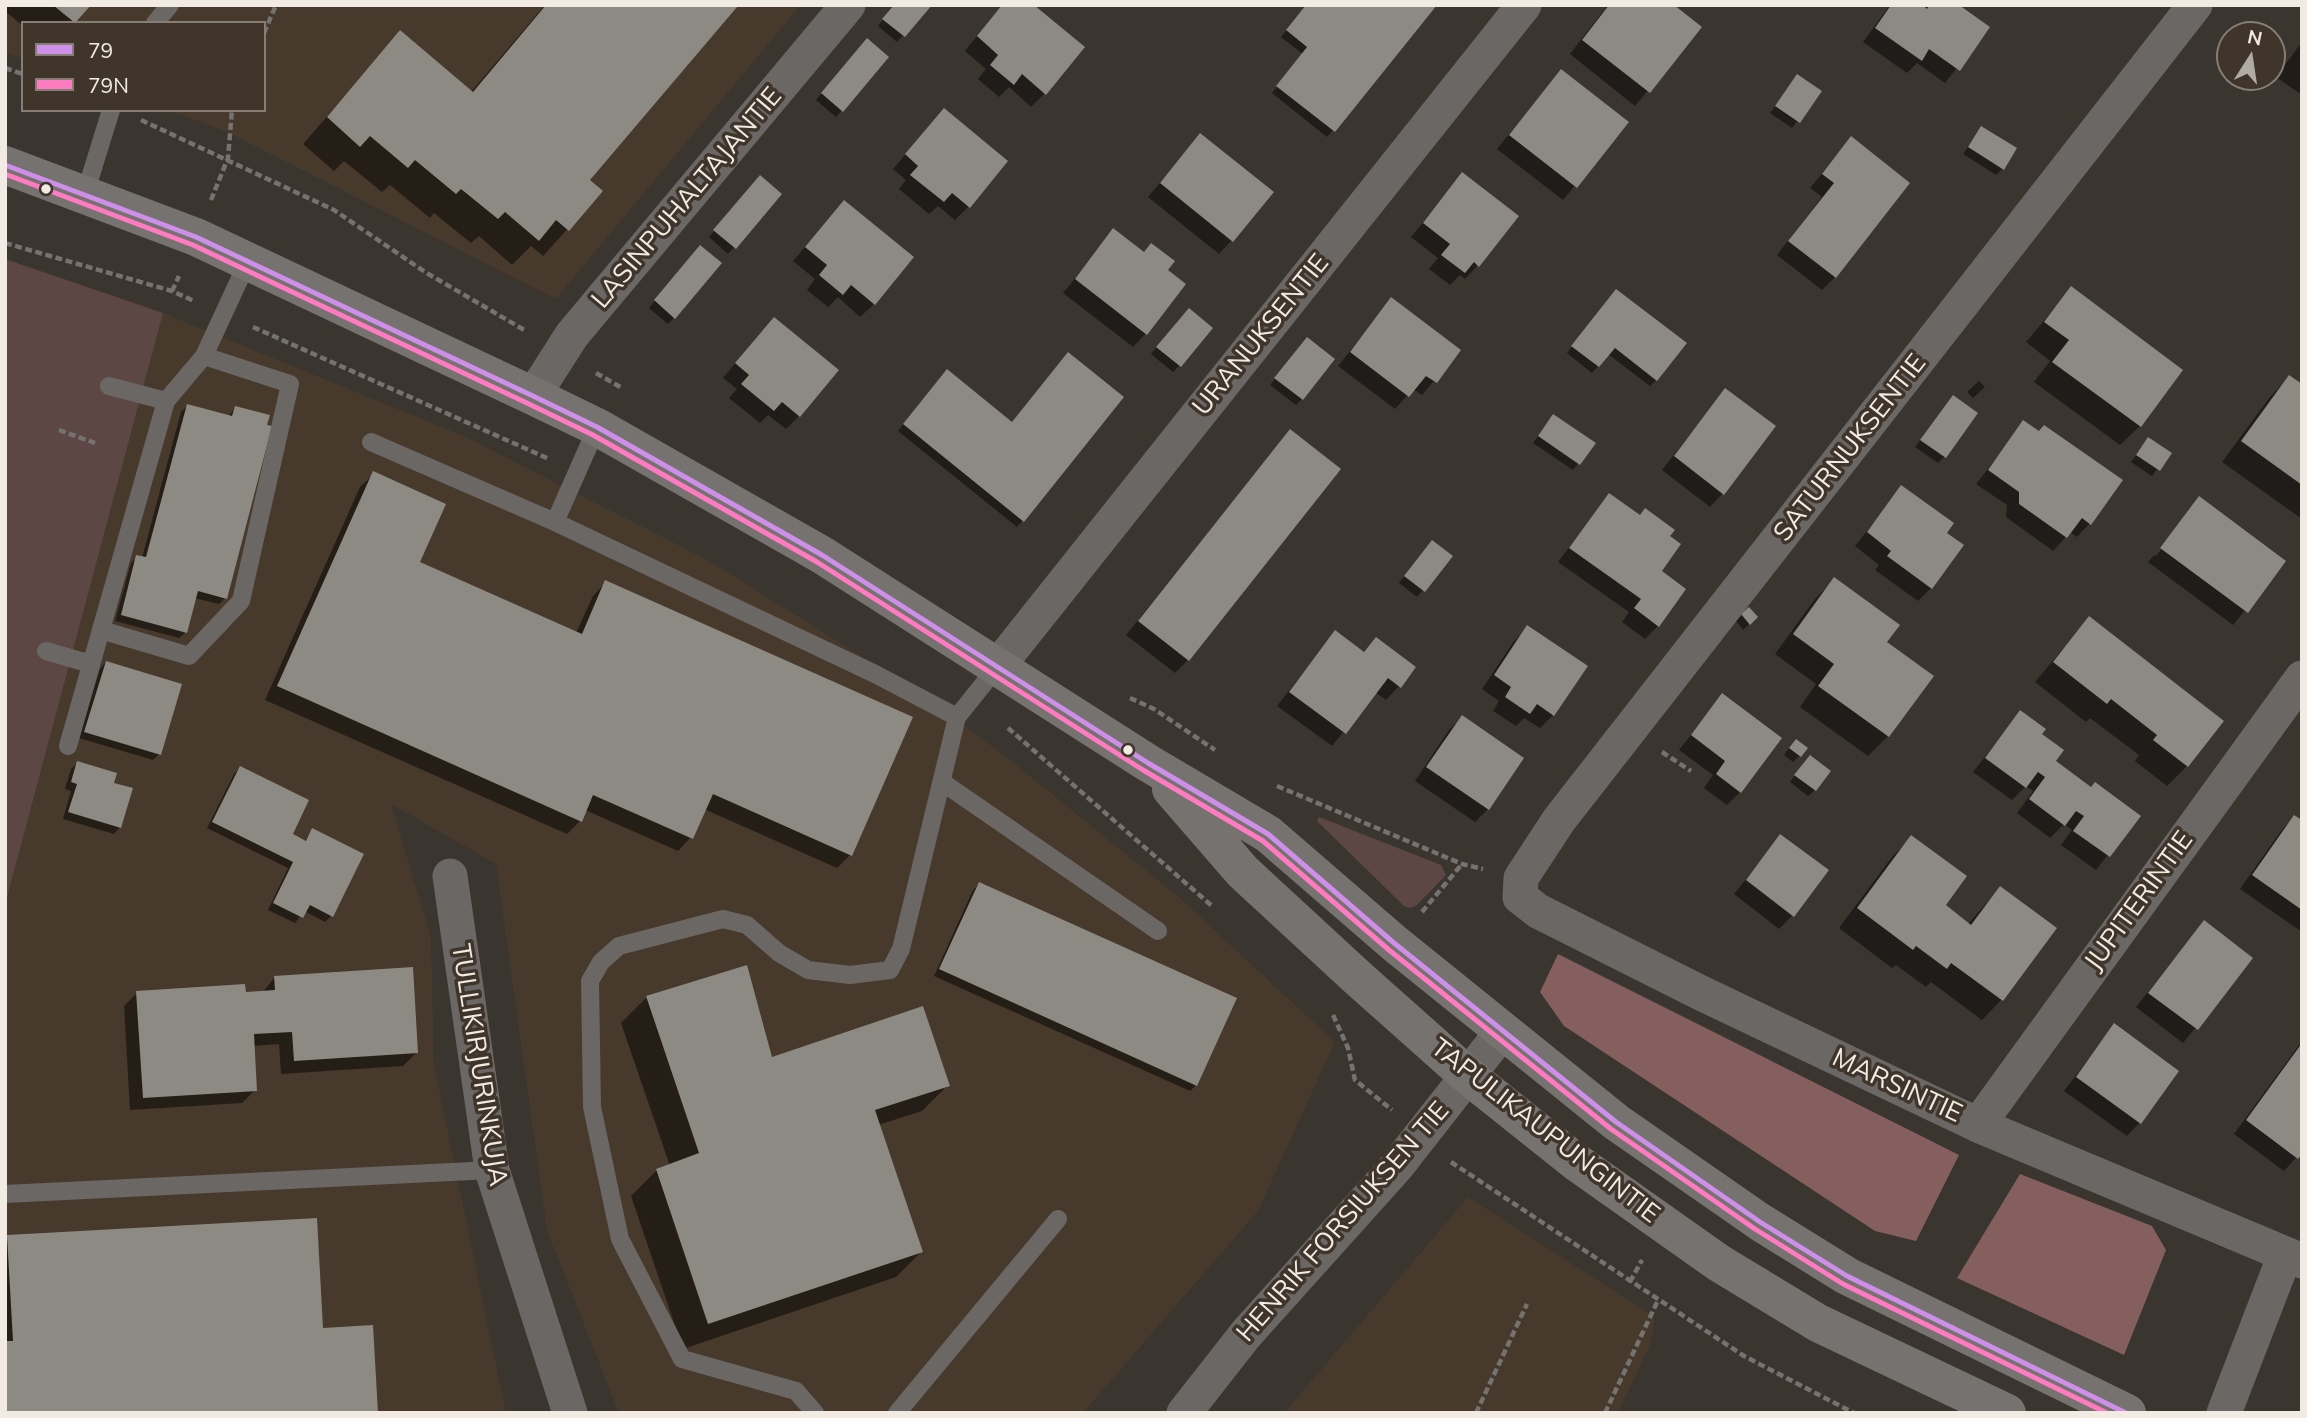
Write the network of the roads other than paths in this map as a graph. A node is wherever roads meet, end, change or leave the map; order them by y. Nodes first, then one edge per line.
1 (170, 5) edge
2 (848, 5) edge
3 (1524, 5) edge
4 (2195, 5) edge
5 (157, 21) edge
6 (110, 112) edge
7 (5, 165) edge
8 (85, 194) junction
9 (248, 261) junction
10 (204, 356) junction
11 (109, 386) dead end
12 (533, 396) junction
13 (166, 401) junction
14 (597, 427) junction
15 (370, 442) dead end
16 (555, 522) junction
17 (101, 630) junction
18 (46, 652) dead end
19 (91, 664) junction
20 (998, 666) junction
21 (2302, 678) edge
22 (957, 717) junction
23 (68, 746) dead end
24 (1147, 763) junction
25 (942, 782) junction
26 (450, 876) dead end
27 (1520, 897) joint
28 (1158, 931) dead end
29 (1502, 1032) junction
30 (1467, 1075) junction
31 (1978, 1125) junction
32 (492, 1170) junction
33 (5, 1194) edge
34 (1058, 1219) dead end
35 (2293, 1258) edge
36 (570, 1413) edge
37 (814, 1413) edge
38 (897, 1413) edge
39 (1184, 1413) edge
40 (2007, 1413) edge
41 (2127, 1413) edge
42 (2224, 1413) edge

1 - 5 lane
2 - 12 street, LASINPUHALTAJANTIE
3 - 20 street, URANUKSENTIE
4 - 27 street, SATURNUKSENTIE
6 - 8 lane
7 - 8 main road, TAPULIKAUPUNGINTIE
8 - 9 main road, TAPULIKAUPUNGINTIE
9 - 10 lane
9 - 12 main road, TAPULIKAUPUNGINTIE
10 - 13 lane
10 - 17 lane
11 - 13 lane
12 - 14 main road, TAPULIKAUPUNGINTIE
13 - 17 lane
14 - 16 lane
14 - 20 main road, TAPULIKAUPUNGINTIE
15 - 16 lane
16 - 22 lane
17 - 19 lane
18 - 19 lane
19 - 23 lane
20 - 22 lane
20 - 24 main road, TAPULIKAUPUNGINTIE
21 - 31 street, JUPITERINTIE
22 - 25 lane
24 - 29 main road, TAPULIKAUPUNGINTIE
24 - 30 main road, TAPULIKAUPUNGINTIE
25 - 28 lane
25 - 37 lane
26 - 32 street, TULLIKIRJURINKUJA
27 - 31 street, MARSINTIE
29 - 30 street, HENRIK FORSIUKSEN TIE
29 - 41 main road, TAPULIKAUPUNGINTIE
30 - 39 street, HENRIK FORSIUKSEN TIE
30 - 40 main road, TAPULIKAUPUNGINTIE
31 - 35 street, MARSINTIE
32 - 33 lane
32 - 36 street, TULLIKIRJURINKUJA
34 - 38 lane
35 - 42 street, MARSINTIE

